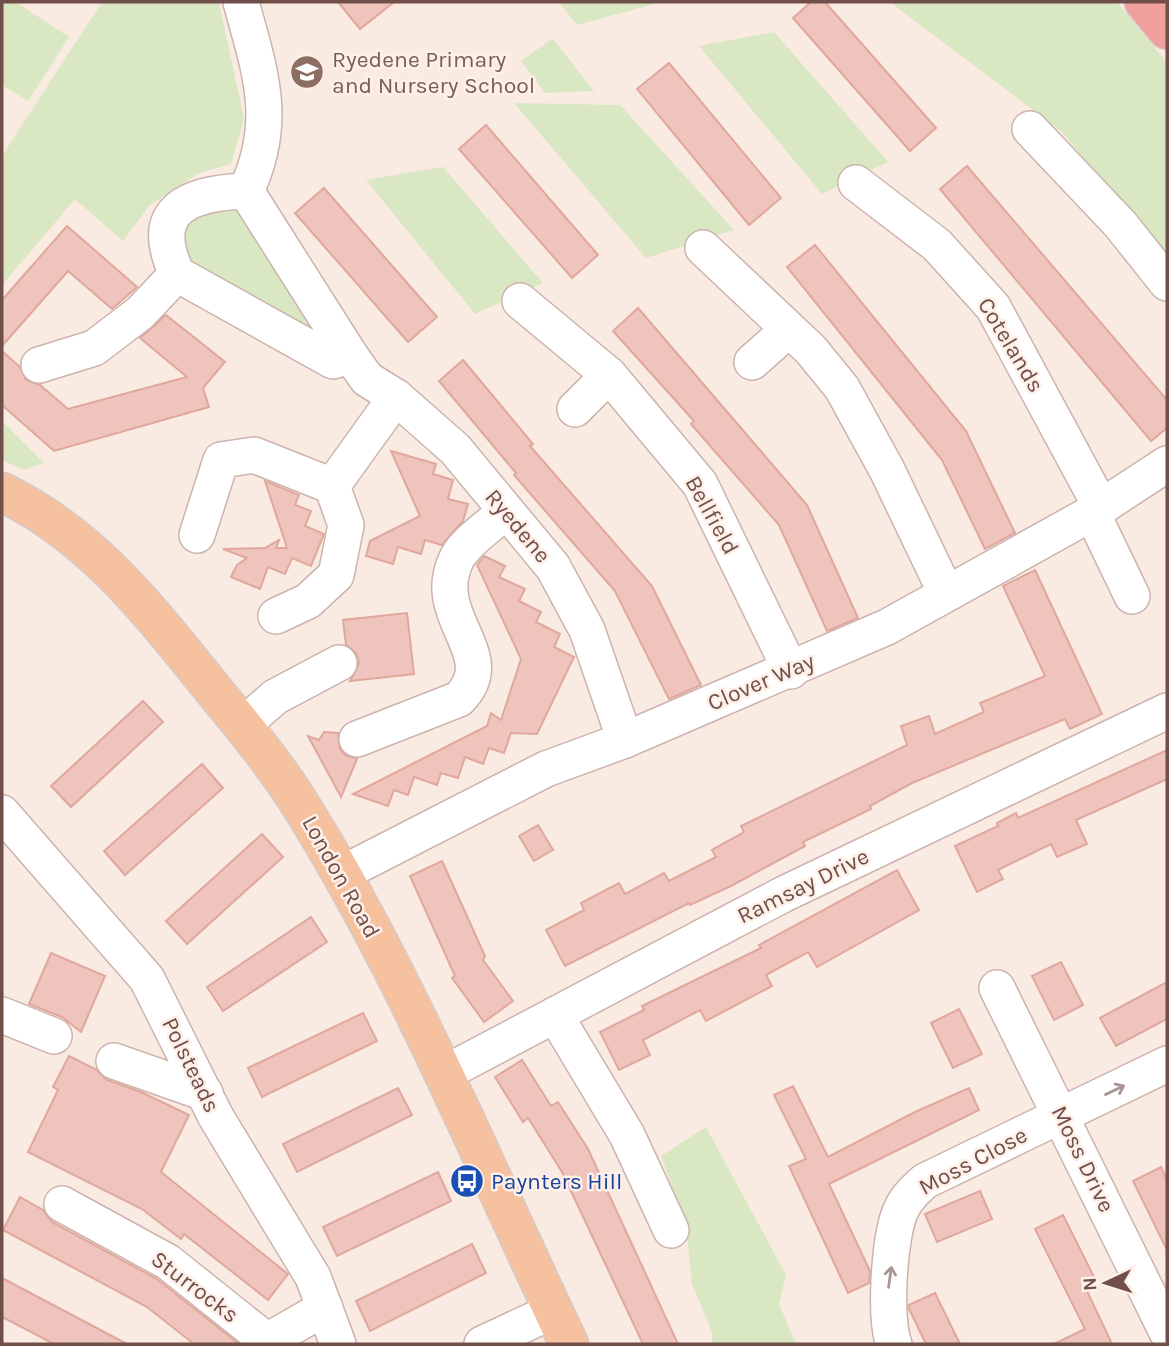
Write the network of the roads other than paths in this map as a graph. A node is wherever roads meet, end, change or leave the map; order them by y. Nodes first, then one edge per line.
1 (241, 2) edge
2 (1144, 2) edge
3 (1167, 30) edge
4 (1030, 129) dead end
5 (856, 183) dead end
6 (246, 191) junction
7 (703, 248) dead end
8 (177, 274) junction
9 (1167, 283) edge
10 (520, 301) dead end
11 (788, 330) junction
12 (350, 355) junction
13 (752, 362) dead end
14 (39, 365) dead end
15 (609, 375) junction
16 (396, 397) junction
17 (575, 409) dead end
18 (1167, 464) edge
19 (332, 486) junction
20 (2, 492) edge
21 (1097, 510) junction
22 (505, 512) junction
23 (197, 535) dead end
24 (946, 593) junction
25 (1132, 596) dead end
26 (276, 616) dead end
27 (339, 663) dead end
28 (791, 671) junction
29 (1167, 711) edge
30 (242, 726) junction
31 (357, 739) dead end
32 (625, 740) junction
33 (2, 813) edge
34 (341, 874) junction
35 (997, 988) dead end
36 (2, 1015) edge
37 (555, 1015) junction
38 (54, 1036) dead end
39 (114, 1061) dead end
40 (1167, 1064) edge
41 (445, 1073) junction
42 (205, 1093) junction
43 (1063, 1116) junction
44 (62, 1204) dead end
45 (671, 1230) dead end
46 (325, 1308) junction
47 (561, 1328) edge
48 (1167, 1332) edge
49 (338, 1344) edge
50 (482, 1344) edge
51 (894, 1344) edge

1 - 6 street
2 - 3 highway
4 - 9 street
5 - 21 street, Cotelands
6 - 8 street
6 - 12 street, Ryedene
7 - 11 street
8 - 12 street
8 - 14 street
10 - 15 street, Bellfield
11 - 13 street
11 - 24 street
12 - 16 street, Ryedene
15 - 17 street
15 - 28 street, Bellfield
16 - 19 street
16 - 22 street, Ryedene
18 - 21 street, Clover Way
19 - 23 street
19 - 26 street
20 - 30 main road, London Road
21 - 24 street, Clover Way
21 - 25 street, Cotelands
22 - 31 street
22 - 32 street, Ryedene
24 - 28 street, Clover Way
27 - 30 street
28 - 32 street, Clover Way
29 - 37 street, Ramsay Drive
30 - 34 main road, London Road
32 - 34 street, Clover Way
33 - 42 street, Polsteads
34 - 41 main road, London Road
35 - 43 street, Moss Drive
36 - 38 street
37 - 41 street, Ramsay Drive
37 - 45 street
39 - 42 street
43 -> 40 street, Moss Close
41 - 47 main road, London Road
42 - 46 street, Polsteads
43 - 48 street, Moss Drive
51 -> 43 street, Moss Close
44 - 46 street, Sturrocks
46 - 49 street, Polsteads
47 - 50 street

